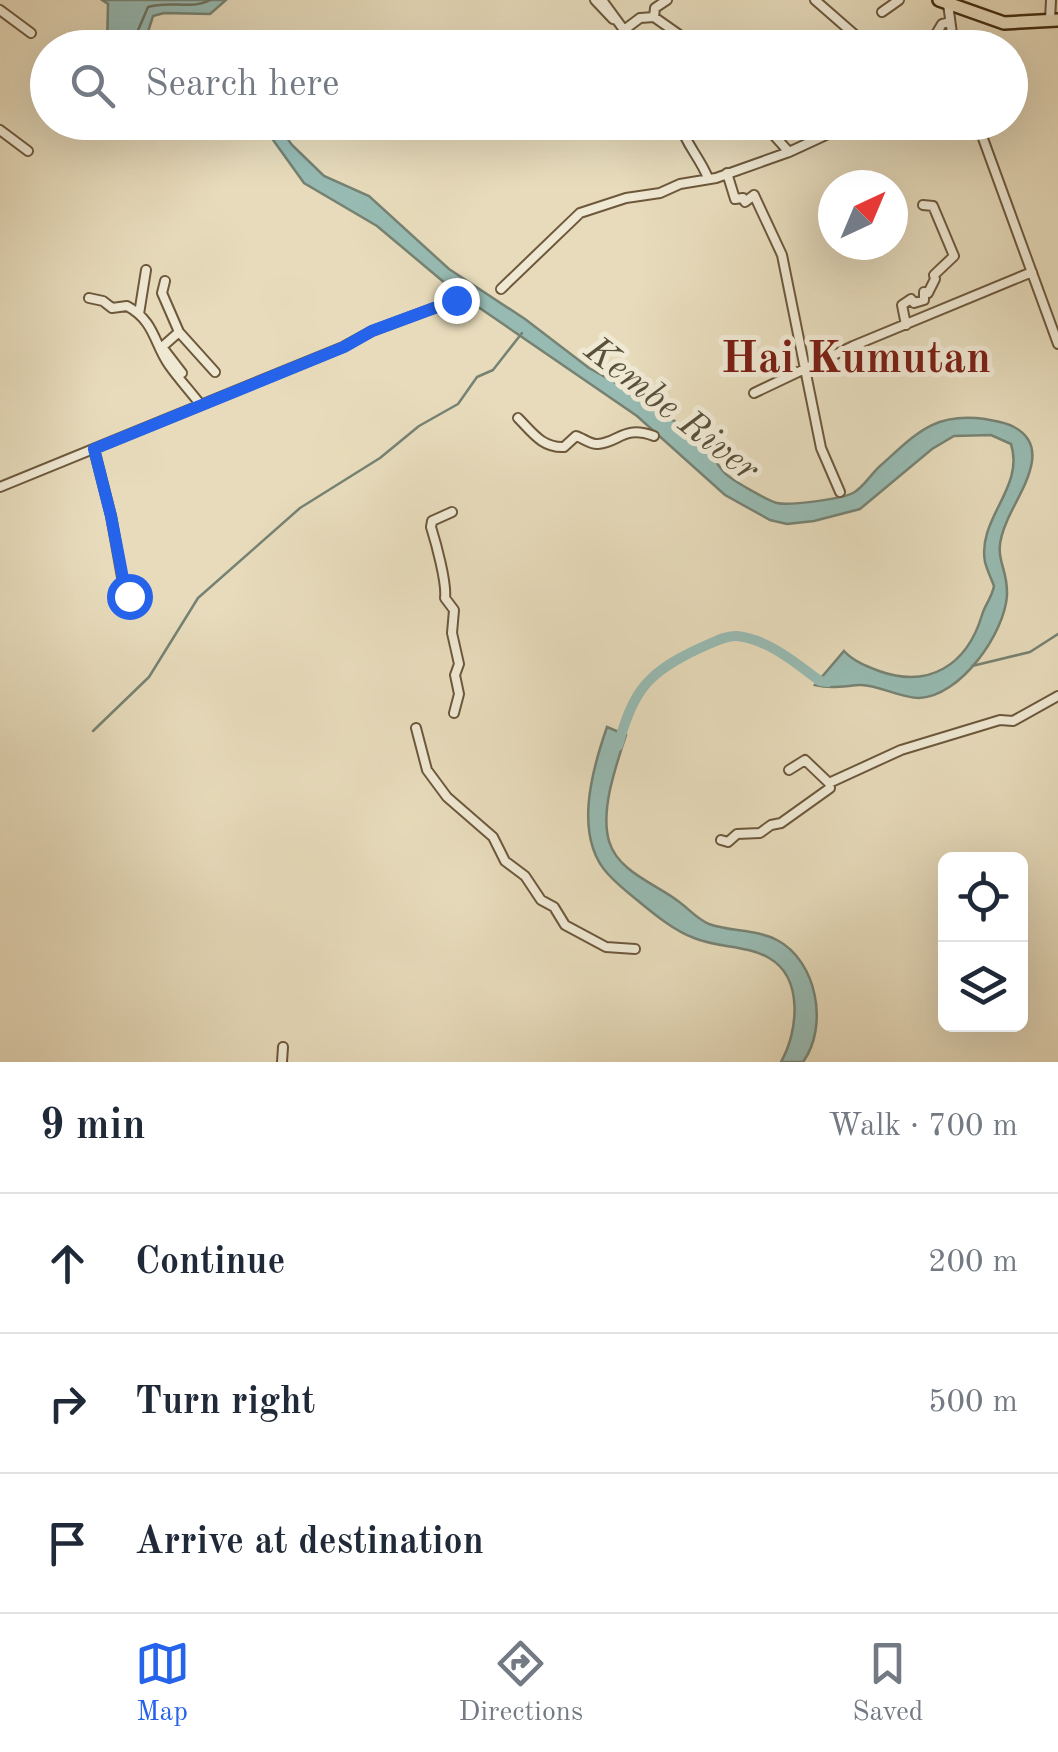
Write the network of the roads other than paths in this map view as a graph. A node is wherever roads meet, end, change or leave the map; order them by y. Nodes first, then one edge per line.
1 (598, 0) edge
2 (667, 0) edge
3 (815, 0) edge
4 (899, 0) edge
5 (1051, 0) edge
6 (944, 2) edge
7 (0, 10) edge
8 (882, 12) dead end
9 (654, 17) junction
10 (1054, 20) edge
11 (949, 22) junction
12 (622, 28) joint
13 (672, 30) edge
14 (849, 30) edge
15 (938, 30) edge
16 (951, 30) edge
17 (30, 32) edge
18 (0, 130) edge
19 (687, 140) edge
20 (778, 140) edge
21 (815, 140) edge
22 (983, 140) edge
23 (28, 151) dead end
24 (789, 152) junction
25 (727, 173) junction
26 (708, 178) junction
27 (923, 205) dead end
28 (146, 270) dead end
29 (1032, 272) junction
30 (165, 281) dead end
31 (501, 288) dead end
32 (89, 298) dead end
33 (458, 299) dead end
34 (140, 314) junction
35 (906, 326) junction
36 (179, 332) junction
37 (1058, 344) edge
38 (162, 347) junction
39 (806, 371) junction
40 (214, 372) dead end
41 (754, 393) dead end
42 (200, 404) junction
43 (518, 418) dead end
44 (654, 436) dead end
45 (94, 449) junction
46 (0, 487) edge
47 (840, 492) dead end
48 (452, 512) dead end
49 (132, 602) dead end
50 (1058, 696) edge
51 (454, 713) dead end
52 (416, 728) dead end
53 (789, 770) dead end
54 (828, 783) junction
55 (721, 840) dead end
56 (635, 949) dead end
57 (283, 1048) dead end
58 (282, 1062) edge

1 - 12 street
2 - 9 street
3 - 14 street
4 - 8 street
5 - 10 street
6 - 10 main road
6 - 11 street
7 - 17 street
9 - 12 street
9 - 13 street
11 - 15 street
11 - 16 street
18 - 23 street
19 - 26 street
20 - 24 street
21 - 24 street
22 - 29 street
24 - 25 street
25 - 26 street
25 - 39 street
26 - 31 street
27 - 35 street
28 - 34 street
29 - 35 street
29 - 37 street
30 - 36 street
32 - 34 street
33 - 42 street
34 - 38 street
35 - 39 street
36 - 38 street
36 - 40 street
38 - 42 street
39 - 41 street
39 - 47 street
42 - 45 street
43 - 44 street
45 - 46 street
45 - 49 street
48 - 51 street
50 - 54 street
52 - 56 street
53 - 54 street
54 - 55 street
57 - 58 street

